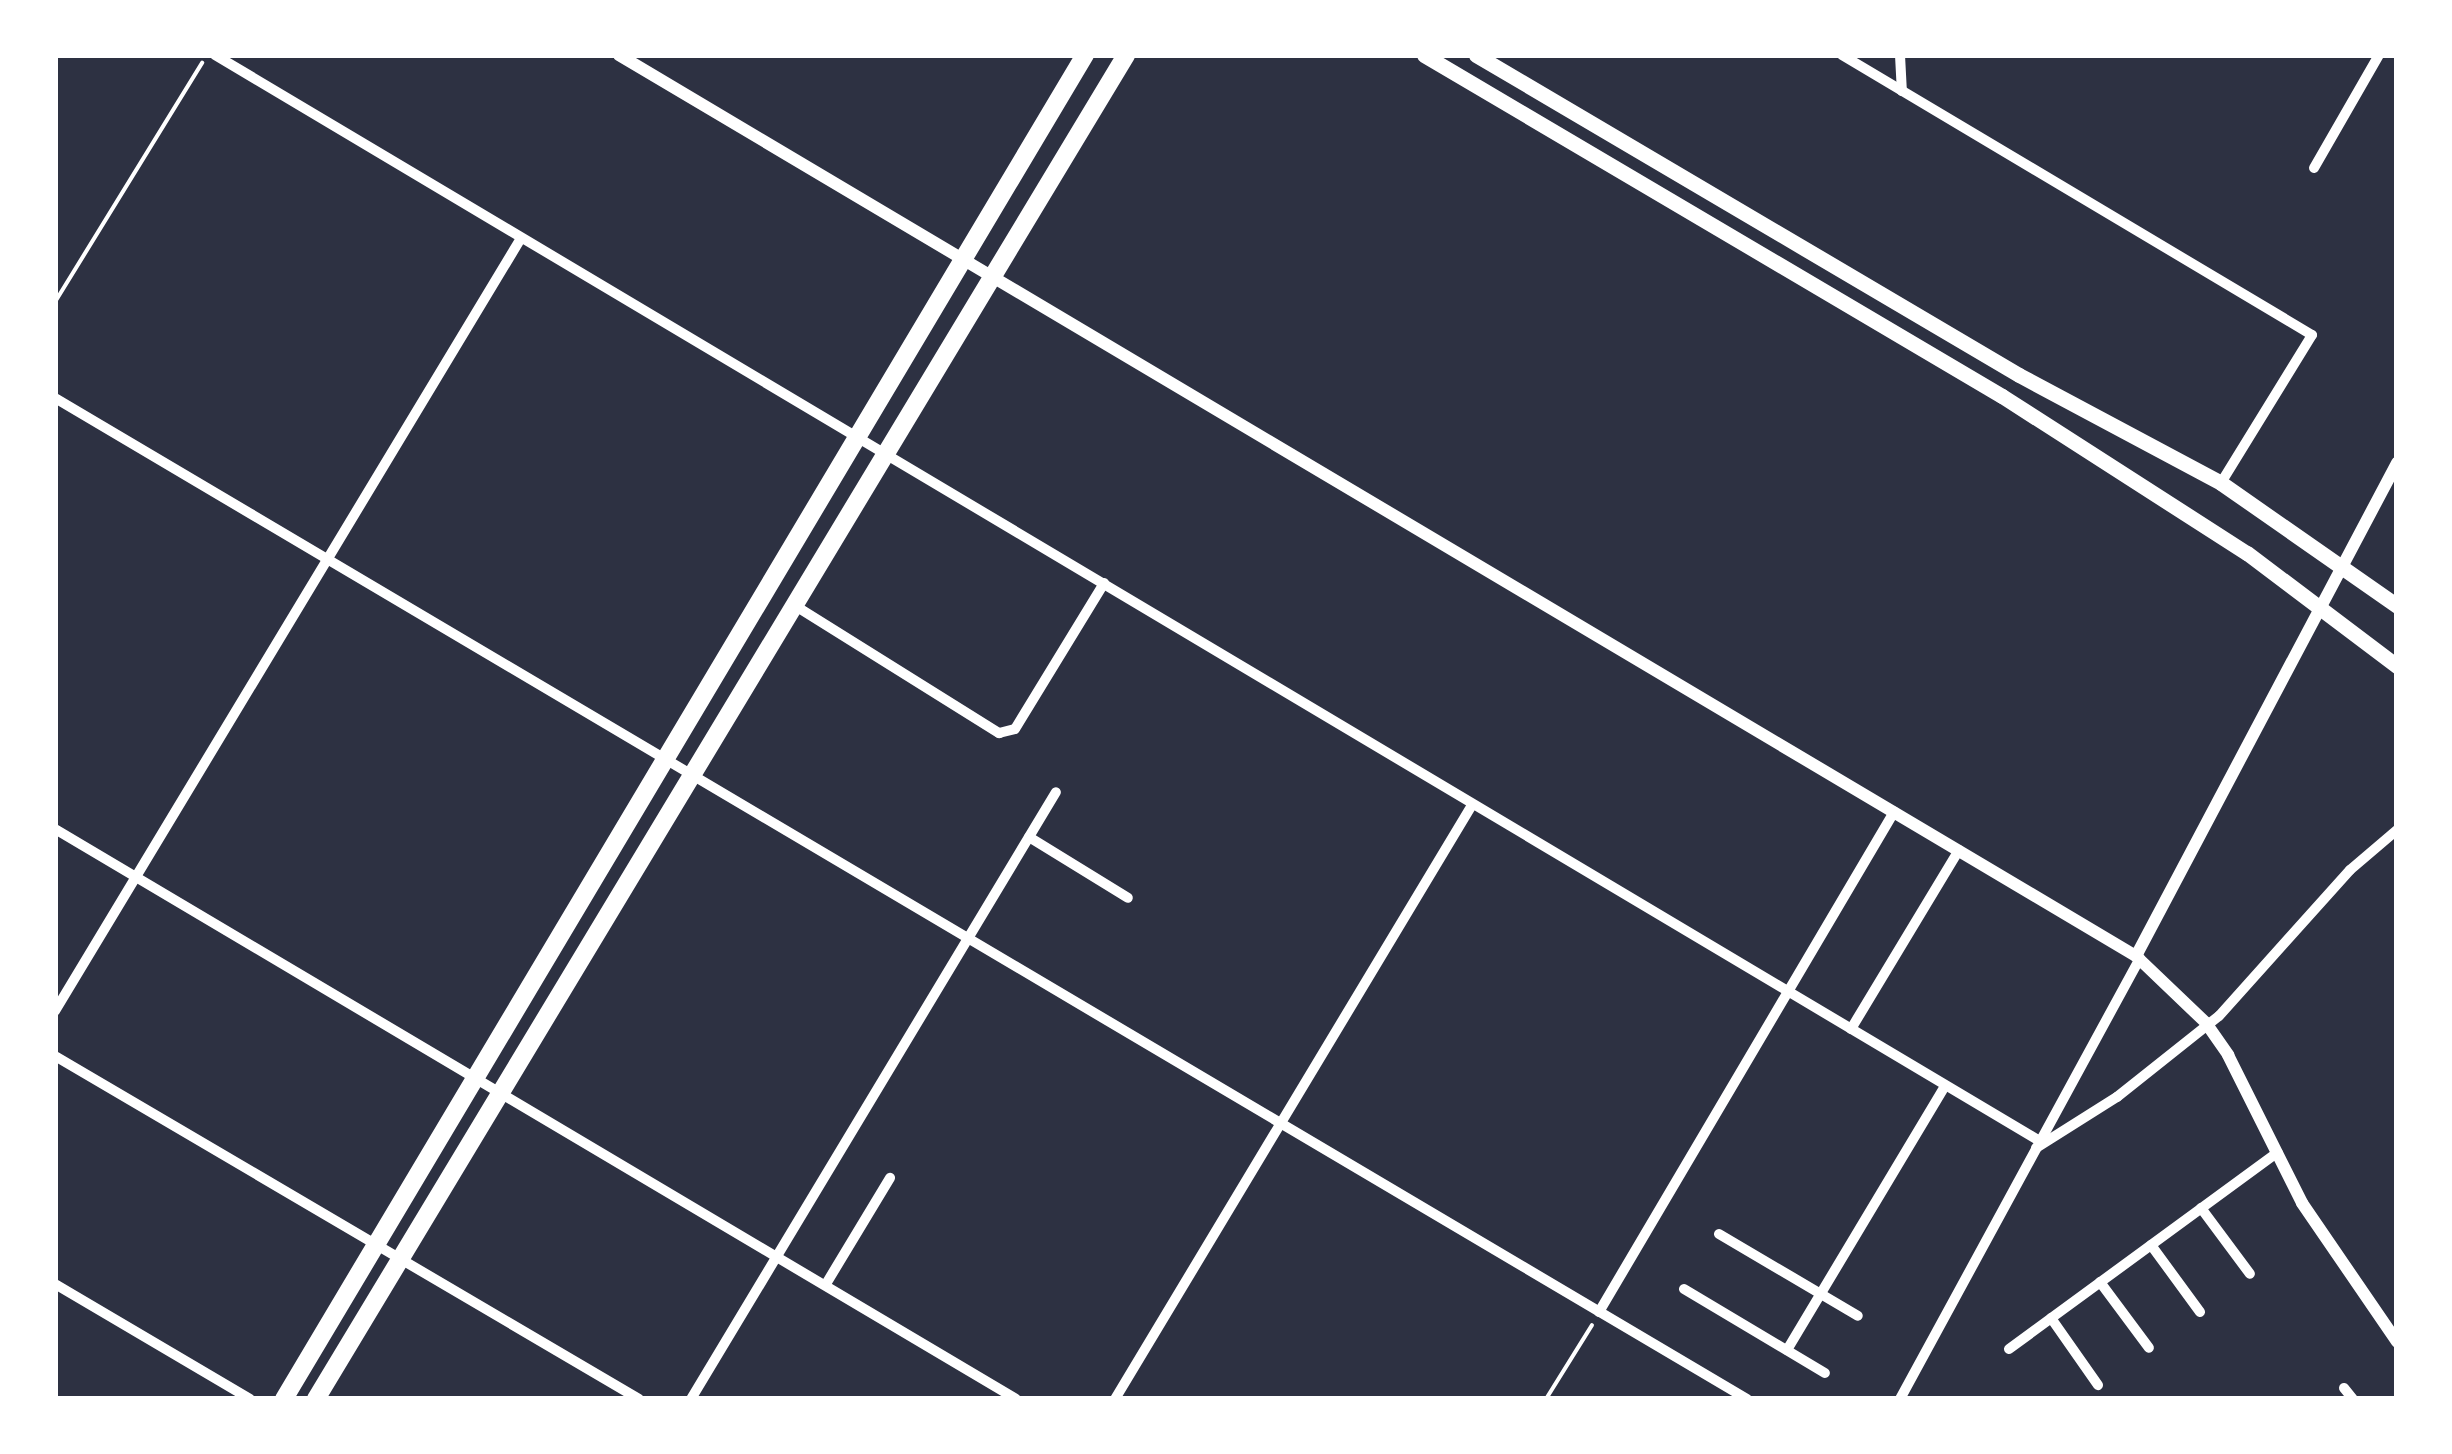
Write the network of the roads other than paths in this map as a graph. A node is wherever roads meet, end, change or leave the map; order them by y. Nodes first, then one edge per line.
1 (211, 55) edge
2 (619, 55) edge
3 (1085, 55) edge
4 (1126, 55) edge
5 (1424, 55) edge
6 (1476, 55) edge
7 (1842, 55) edge
8 (1900, 55) edge
9 (2379, 55) edge
10 (1902, 91) junction
11 (2314, 168) dead end
12 (520, 240) junction
13 (959, 260) junction
14 (988, 277) junction
15 (55, 398) edge
16 (855, 434) junction
17 (885, 452) junction
18 (2397, 463) edge
19 (2220, 482) junction
20 (328, 559) junction
21 (2341, 564) junction
22 (1104, 583) junction
23 (2320, 603) junction
24 (792, 604) junction
25 (2397, 606) edge
26 (2397, 666) edge
27 (668, 755) junction
28 (693, 770) junction
29 (1056, 792) dead end
30 (1472, 805) junction
31 (1894, 812) junction
32 (55, 829) edge
33 (2397, 830) edge
34 (1029, 837) junction
35 (1958, 850) junction
36 (135, 877) junction
37 (1128, 898) dead end
38 (966, 938) junction
39 (2138, 957) junction
40 (1786, 992) junction
41 (55, 1011) edge
42 (2206, 1023) junction
43 (1850, 1029) junction
44 (55, 1056) edge
45 (476, 1075) junction
46 (1945, 1086) junction
47 (500, 1088) junction
48 (1280, 1123) junction
49 (2038, 1145) junction
50 (2278, 1152) junction
51 (890, 1178) dead end
52 (2201, 1208) junction
53 (1719, 1234) dead end
54 (376, 1245) junction
55 (2151, 1245) junction
56 (778, 1256) junction
57 (400, 1258) junction
58 (2250, 1274) dead end
59 (2100, 1282) junction
60 (55, 1284) edge
61 (826, 1284) junction
62 (1684, 1288) dead end
63 (1820, 1294) junction
64 (1600, 1312) junction
65 (2200, 1312) dead end
66 (1858, 1316) dead end
67 (2051, 1318) junction
68 (2397, 1342) edge
69 (2149, 1348) dead end
70 (2009, 1349) dead end
71 (1786, 1350) junction
72 (1825, 1373) dead end
73 (2098, 1384) dead end
74 (2344, 1388) dead end
75 (250, 1399) edge
76 (284, 1399) edge
77 (316, 1399) edge
78 (639, 1399) edge
79 (691, 1399) edge
80 (1016, 1399) edge
81 (1115, 1399) edge
82 (1747, 1399) edge
83 (1900, 1399) edge
84 (2353, 1399) edge

1 - 12 street
2 - 13 street
3 - 13 main road
4 - 14 main road
5 - 23 main road
6 - 19 main road
7 - 10 street
8 - 10 street
9 - 11 street
10 - 19 street
12 - 16 street
12 - 20 street
13 - 14 street
13 - 16 main road
14 - 17 main road
14 - 31 street
15 - 20 street
16 - 17 street
16 - 27 main road
17 - 22 street
17 - 24 main road
18 - 21 street
19 - 21 main road
20 - 27 street
20 - 36 street
21 - 23 street
21 - 25 main road
22 - 24 street
22 - 30 street
23 - 26 main road
23 - 39 street
24 - 28 main road
27 - 28 street
27 - 45 main road
28 - 38 street
28 - 47 main road
29 - 34 street
30 - 40 street
30 - 48 street
31 - 35 street
31 - 40 street
32 - 36 street
33 - 42 street
34 - 37 street
34 - 38 street
35 - 39 street
35 - 43 street
36 - 41 street
36 - 45 street
38 - 48 street
38 - 56 street
39 - 42 street
39 - 49 street
40 - 43 street
40 - 64 street
42 - 49 street
42 - 50 street
43 - 46 street
44 - 54 street
45 - 47 street
45 - 54 main road
46 - 49 street
46 - 63 street
47 - 56 street
47 - 57 main road
48 - 64 street
48 - 81 street
49 - 83 street
50 - 52 street
50 - 68 street
51 - 61 street
52 - 55 street
52 - 58 street
53 - 63 street
54 - 57 street
54 - 76 main road
55 - 59 street
55 - 65 street
56 - 61 street
56 - 79 street
57 - 77 main road
57 - 78 street
59 - 67 street
59 - 69 street
60 - 75 street
61 - 80 street
62 - 71 street
63 - 66 street
63 - 71 street
64 - 82 street
67 - 70 street
67 - 73 street
71 - 72 street
74 - 84 street

